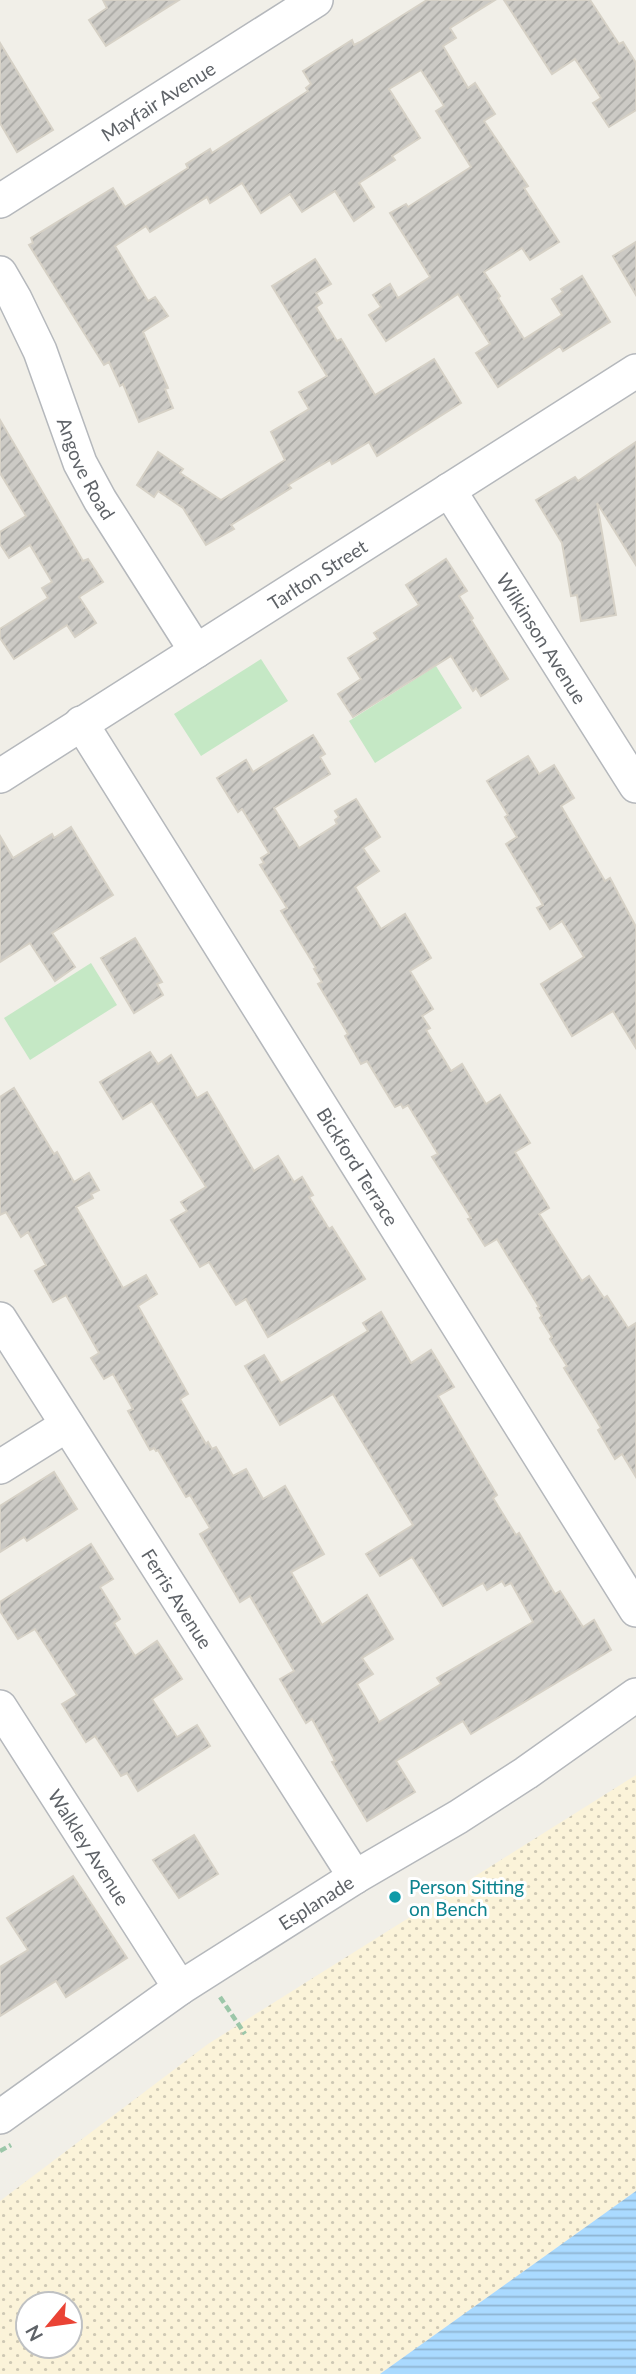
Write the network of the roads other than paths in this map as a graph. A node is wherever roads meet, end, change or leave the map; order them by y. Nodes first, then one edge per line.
1 (316, 0) edge
2 (0, 201) edge
3 (0, 273) edge
4 (636, 371) edge
5 (449, 490) junction
6 (196, 651) junction
7 (81, 723) junction
8 (0, 776) edge
9 (636, 786) edge
10 (0, 1319) edge
11 (67, 1424) junction
12 (0, 1467) edge
13 (636, 1610) edge
14 (636, 1695) edge
15 (0, 1707) edge
16 (355, 1877) junction
17 (180, 1988) junction
18 (0, 2117) edge

1 - 2 street, Mayfair Avenue
3 - 6 street, Angove Road
4 - 5 street, Tarlton Street
5 - 6 street, Tarlton Street
5 - 9 street, Wilkinson Avenue
6 - 7 street, Tarlton Street
7 - 8 street, Tarlton Street
7 - 13 street, Bickford Terrace
10 - 11 street, Ferris Avenue
11 - 12 street
11 - 16 street, Ferris Avenue
14 - 16 street, Esplanade
15 - 17 street, Walkley Avenue
16 - 17 street, Esplanade
17 - 18 street, Esplanade

